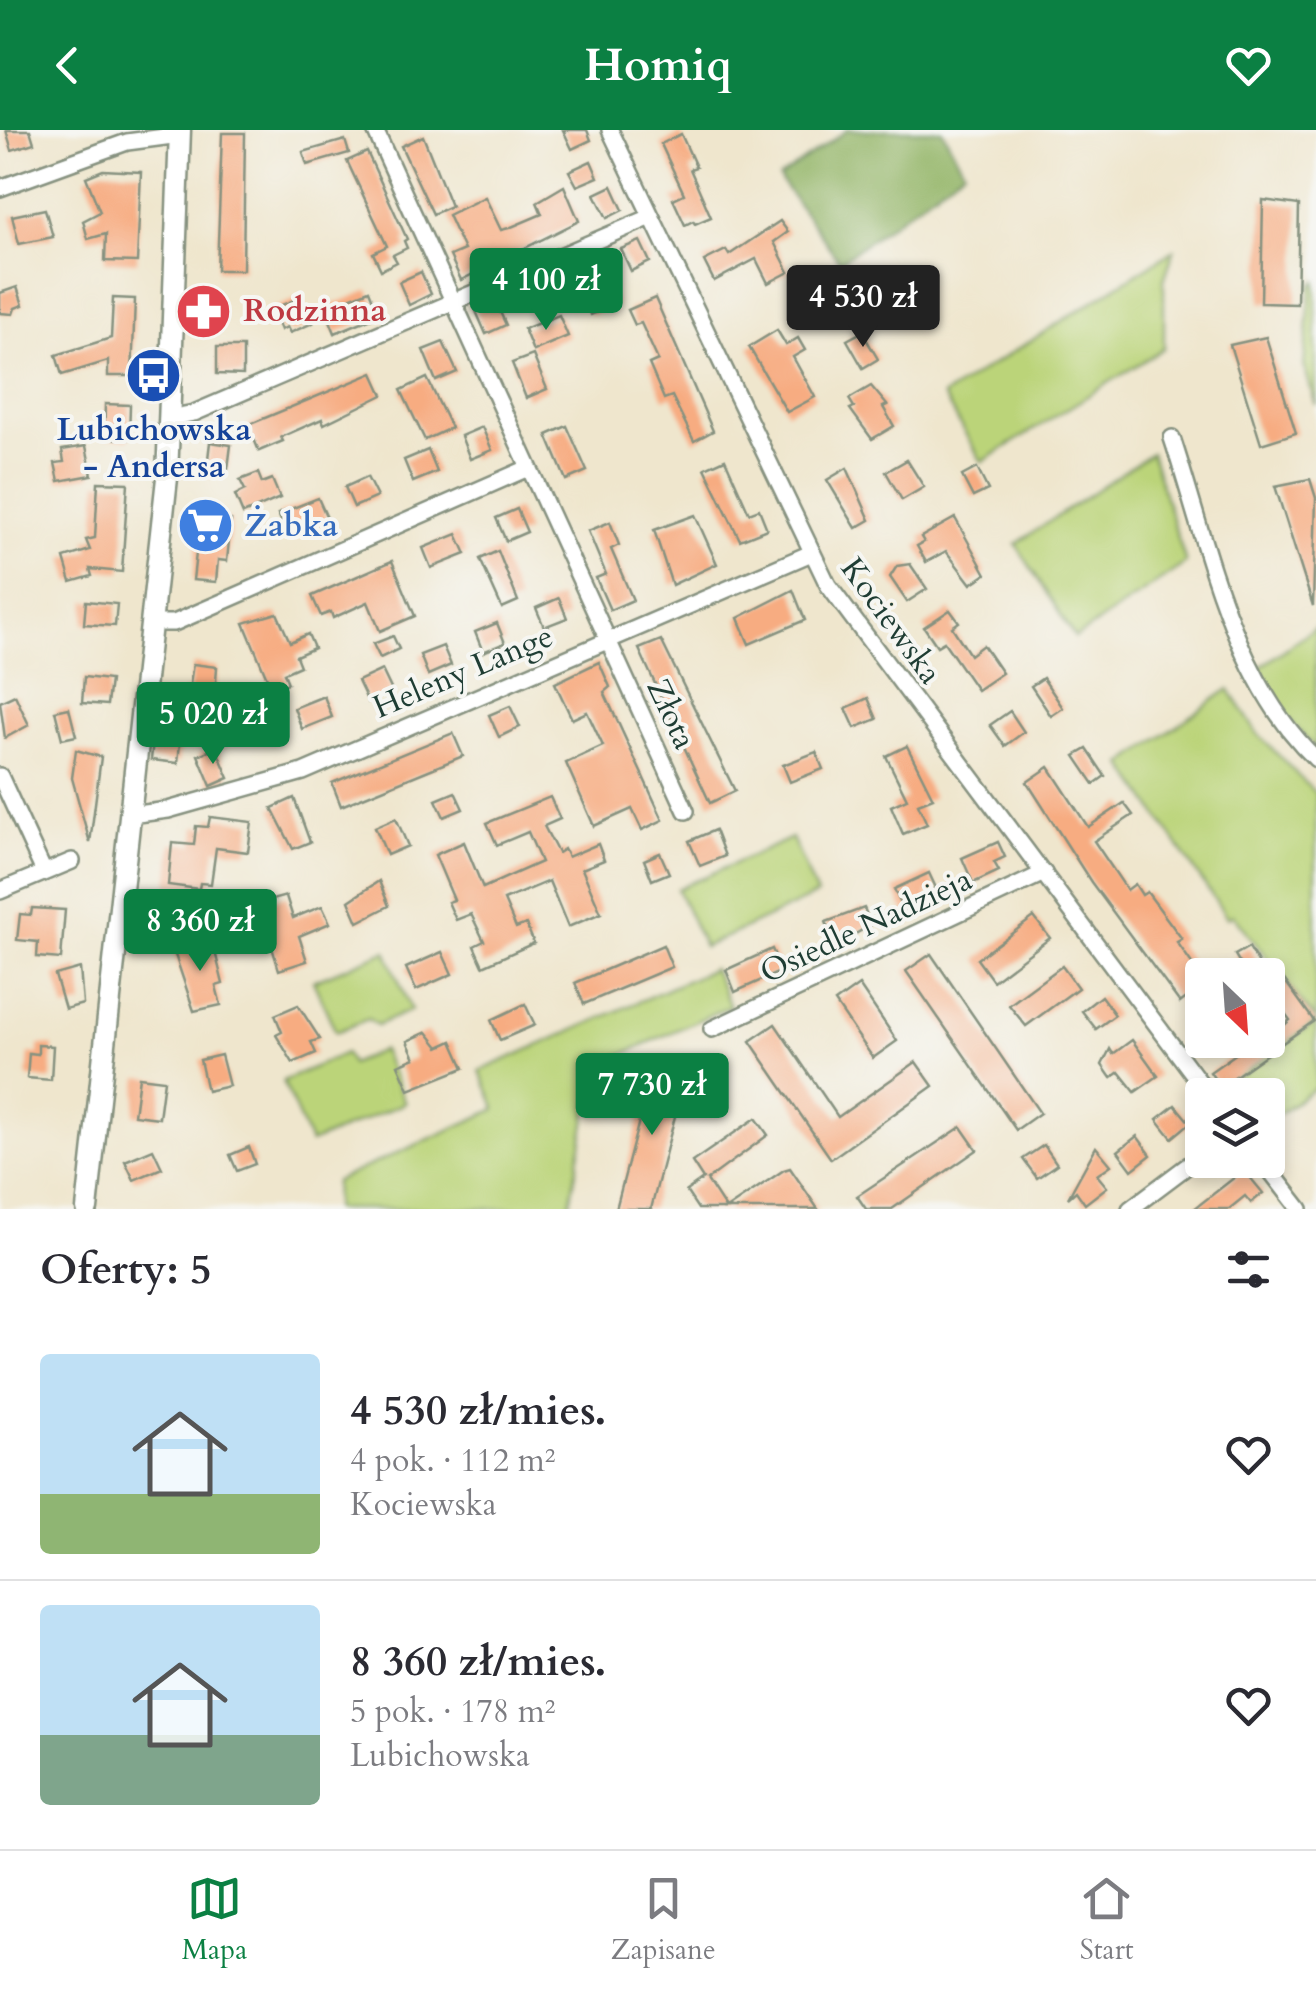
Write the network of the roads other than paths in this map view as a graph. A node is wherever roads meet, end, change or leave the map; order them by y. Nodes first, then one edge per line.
1 (375, 130) edge
2 (610, 130) edge
3 (180, 132) edge
4 (0, 188) edge
5 (651, 218) junction
6 (454, 302) junction
7 (169, 418) junction
8 (1172, 438) dead end
9 (526, 469) junction
10 (809, 554) junction
11 (151, 622) junction
12 (607, 641) junction
13 (1316, 759) edge
14 (0, 776) edge
15 (686, 810) dead end
16 (130, 815) junction
17 (72, 861) dead end
18 (44, 872) junction
19 (1044, 873) junction
20 (0, 890) edge
21 (712, 1030) dead end
22 (1196, 1078) edge
23 (1185, 1168) edge
24 (1276, 1178) edge
25 (86, 1209) edge
26 (1130, 1209) edge
27 (1300, 1209) edge

1 - 6 street, Złota
2 - 5 street, Kociewska
3 - 4 street
3 - 7 street
5 - 6 street
5 - 10 street, Kociewska
6 - 7 street
6 - 9 street, Złota
7 - 11 street
8 - 13 street
9 - 11 street
9 - 12 street, Złota
10 - 12 street, Heleny Lange
10 - 19 street, Kociewska
11 - 16 street
12 - 15 street, Złota
12 - 16 street, Heleny Lange
14 - 18 street
16 - 25 street
17 - 18 street
18 - 20 street
19 - 21 street, Osiedle Nadzieja
19 - 22 street, Kociewska
23 - 26 street
24 - 27 street

